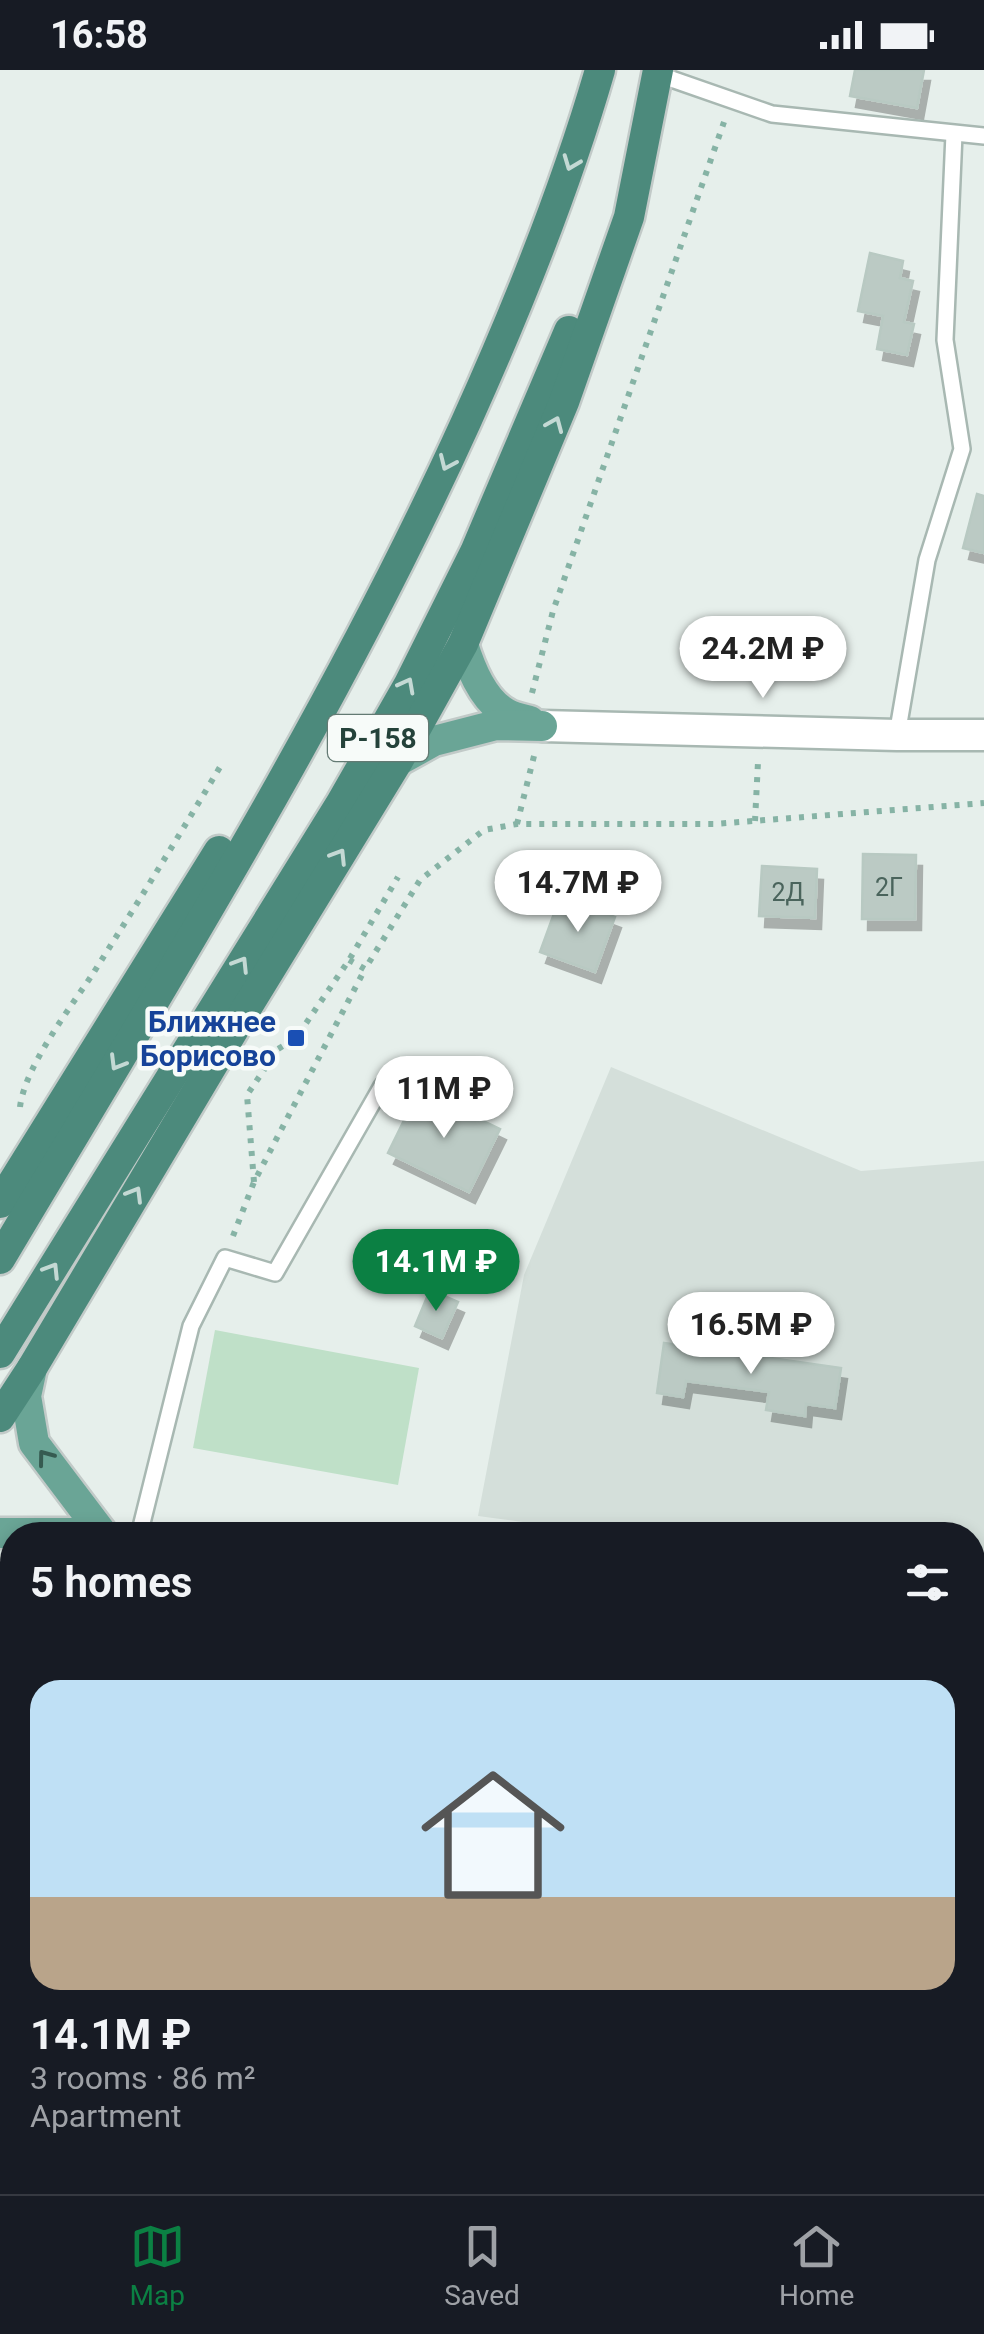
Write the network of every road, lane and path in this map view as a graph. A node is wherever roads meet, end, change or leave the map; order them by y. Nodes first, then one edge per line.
1 (600, 70) edge
2 (657, 72) edge
3 (731, 100) junction
4 (954, 134) junction
5 (984, 136) edge
6 (357, 644) junction
7 (463, 644) junction
8 (531, 696) dead end
9 (542, 726) junction
10 (760, 731) junction
11 (984, 734) edge
12 (896, 735) junction
13 (398, 761) junction
14 (220, 767) dead end
15 (984, 803) edge
16 (755, 820) junction
17 (398, 877) dead end
18 (348, 960) junction
19 (365, 969) junction
20 (382, 1086) dead end
21 (20, 1110) dead end
22 (254, 1182) junction
23 (0, 1203) edge
24 (225, 1258) junction
25 (0, 1259) edge
26 (0, 1353) edge
27 (32, 1368) junction
28 (0, 1417) edge
29 (96, 1522) edge
30 (142, 1522) edge

1 -> 6 highway, Р-158
2 - 3 lane
7 -> 2 highway
26 -> 2 highway, Р-158
3 - 4 lane
3 - 8 path
4 - 5 lane
4 - 12 lane
6 - 23 highway
6 -> 25 highway, Р-158
7 - 9 main road
7 - 13 highway
9 - 10 street
9 - 13 main road
10 - 12 street
10 - 16 path
11 - 12 street
27 -> 13 highway
14 - 21 path
15 - 16 path
16 - 19 path
17 - 18 path
18 - 19 path
18 - 22 path
19 - 22 path
20 - 24 lane
22 - 24 path
24 - 30 lane
27 - 28 highway
29 -> 27 main road

